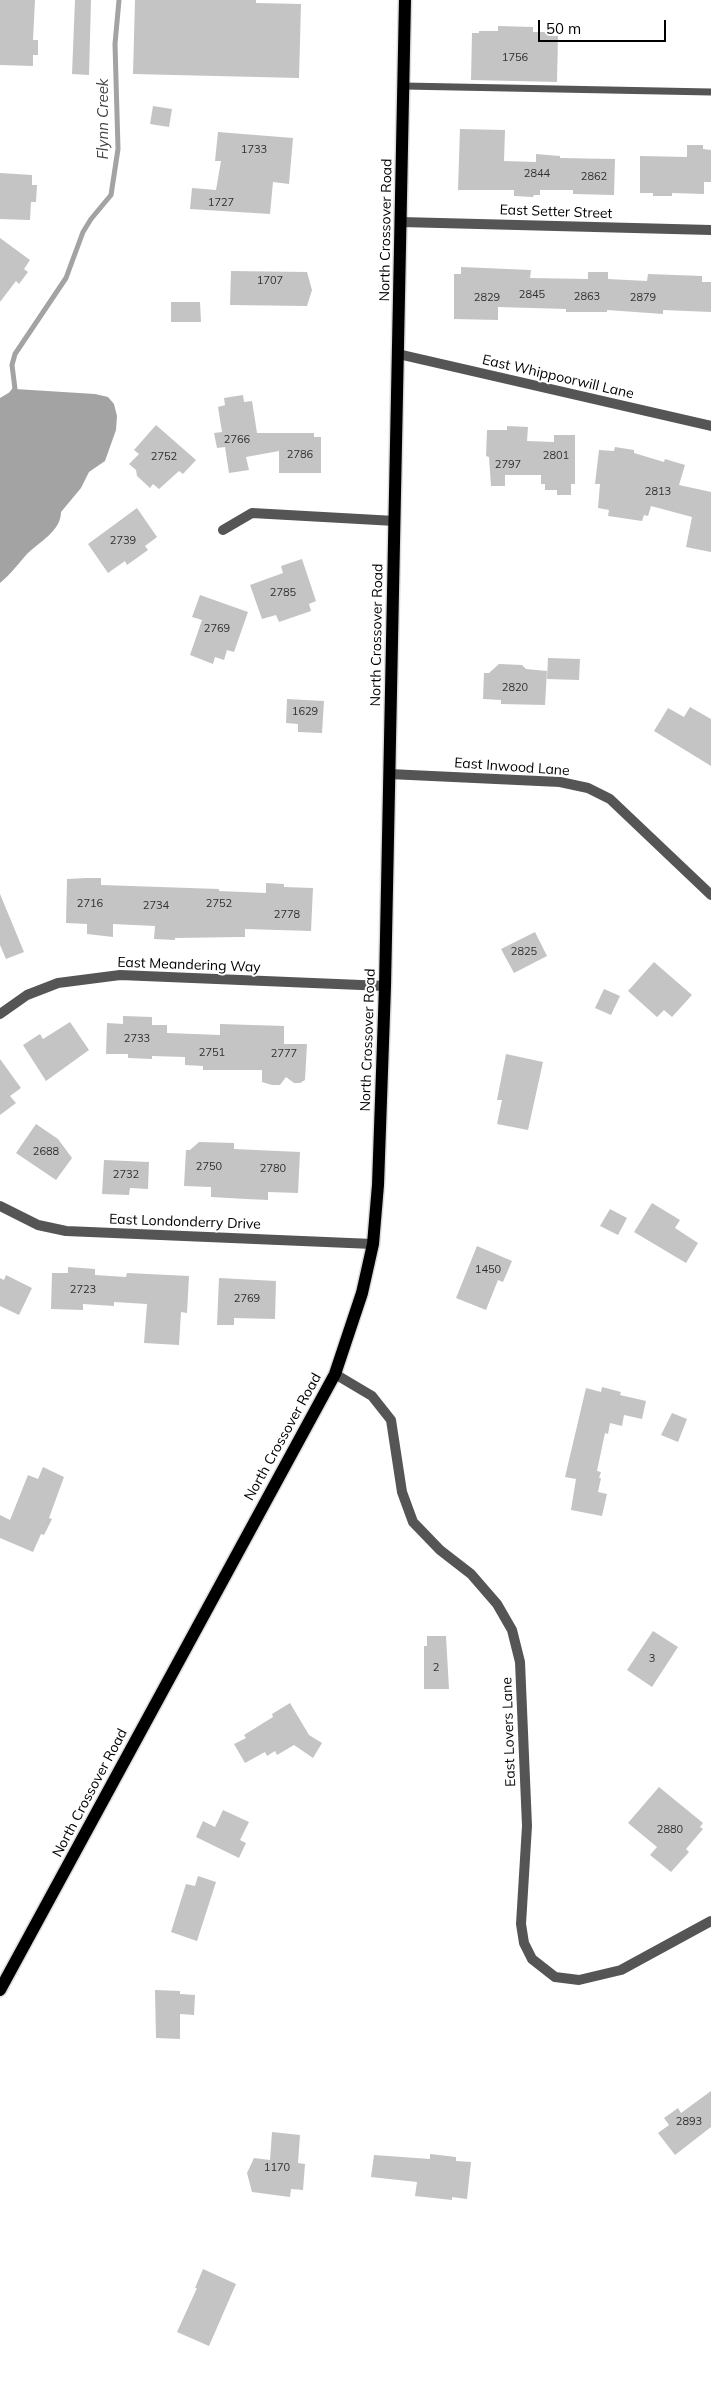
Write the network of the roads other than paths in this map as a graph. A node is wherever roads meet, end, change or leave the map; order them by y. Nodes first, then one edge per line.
1 (405, 0) edge
2 (404, 86) junction
3 (711, 92) edge
4 (401, 222) junction
5 (711, 230) edge
6 (398, 354) junction
7 (711, 426) edge
8 (395, 521) junction
9 (223, 530) dead end
10 (390, 774) junction
11 (711, 896) edge
12 (385, 986) junction
13 (0, 1014) edge
14 (0, 1206) edge
15 (373, 1244) junction
16 (335, 1374) junction
17 (711, 1920) edge
18 (0, 1990) edge

1 - 2 main road, North Crossover Road
2 - 3 lane
2 - 4 main road, North Crossover Road
4 - 5 street, East Setter Street
4 - 6 main road, North Crossover Road
6 - 7 street, East Whippoorwill Lane
6 - 8 main road, North Crossover Road
8 - 9 street
8 - 10 main road, North Crossover Road
10 - 11 street, East Inwood Lane
10 - 12 main road, North Crossover Road
12 - 13 street, East Meandering Way
12 - 15 main road, North Crossover Road
14 - 15 street, East Londonderry Drive
15 - 16 main road, North Crossover Road
16 - 17 street, East Lovers Lane
16 - 18 main road, North Crossover Road

